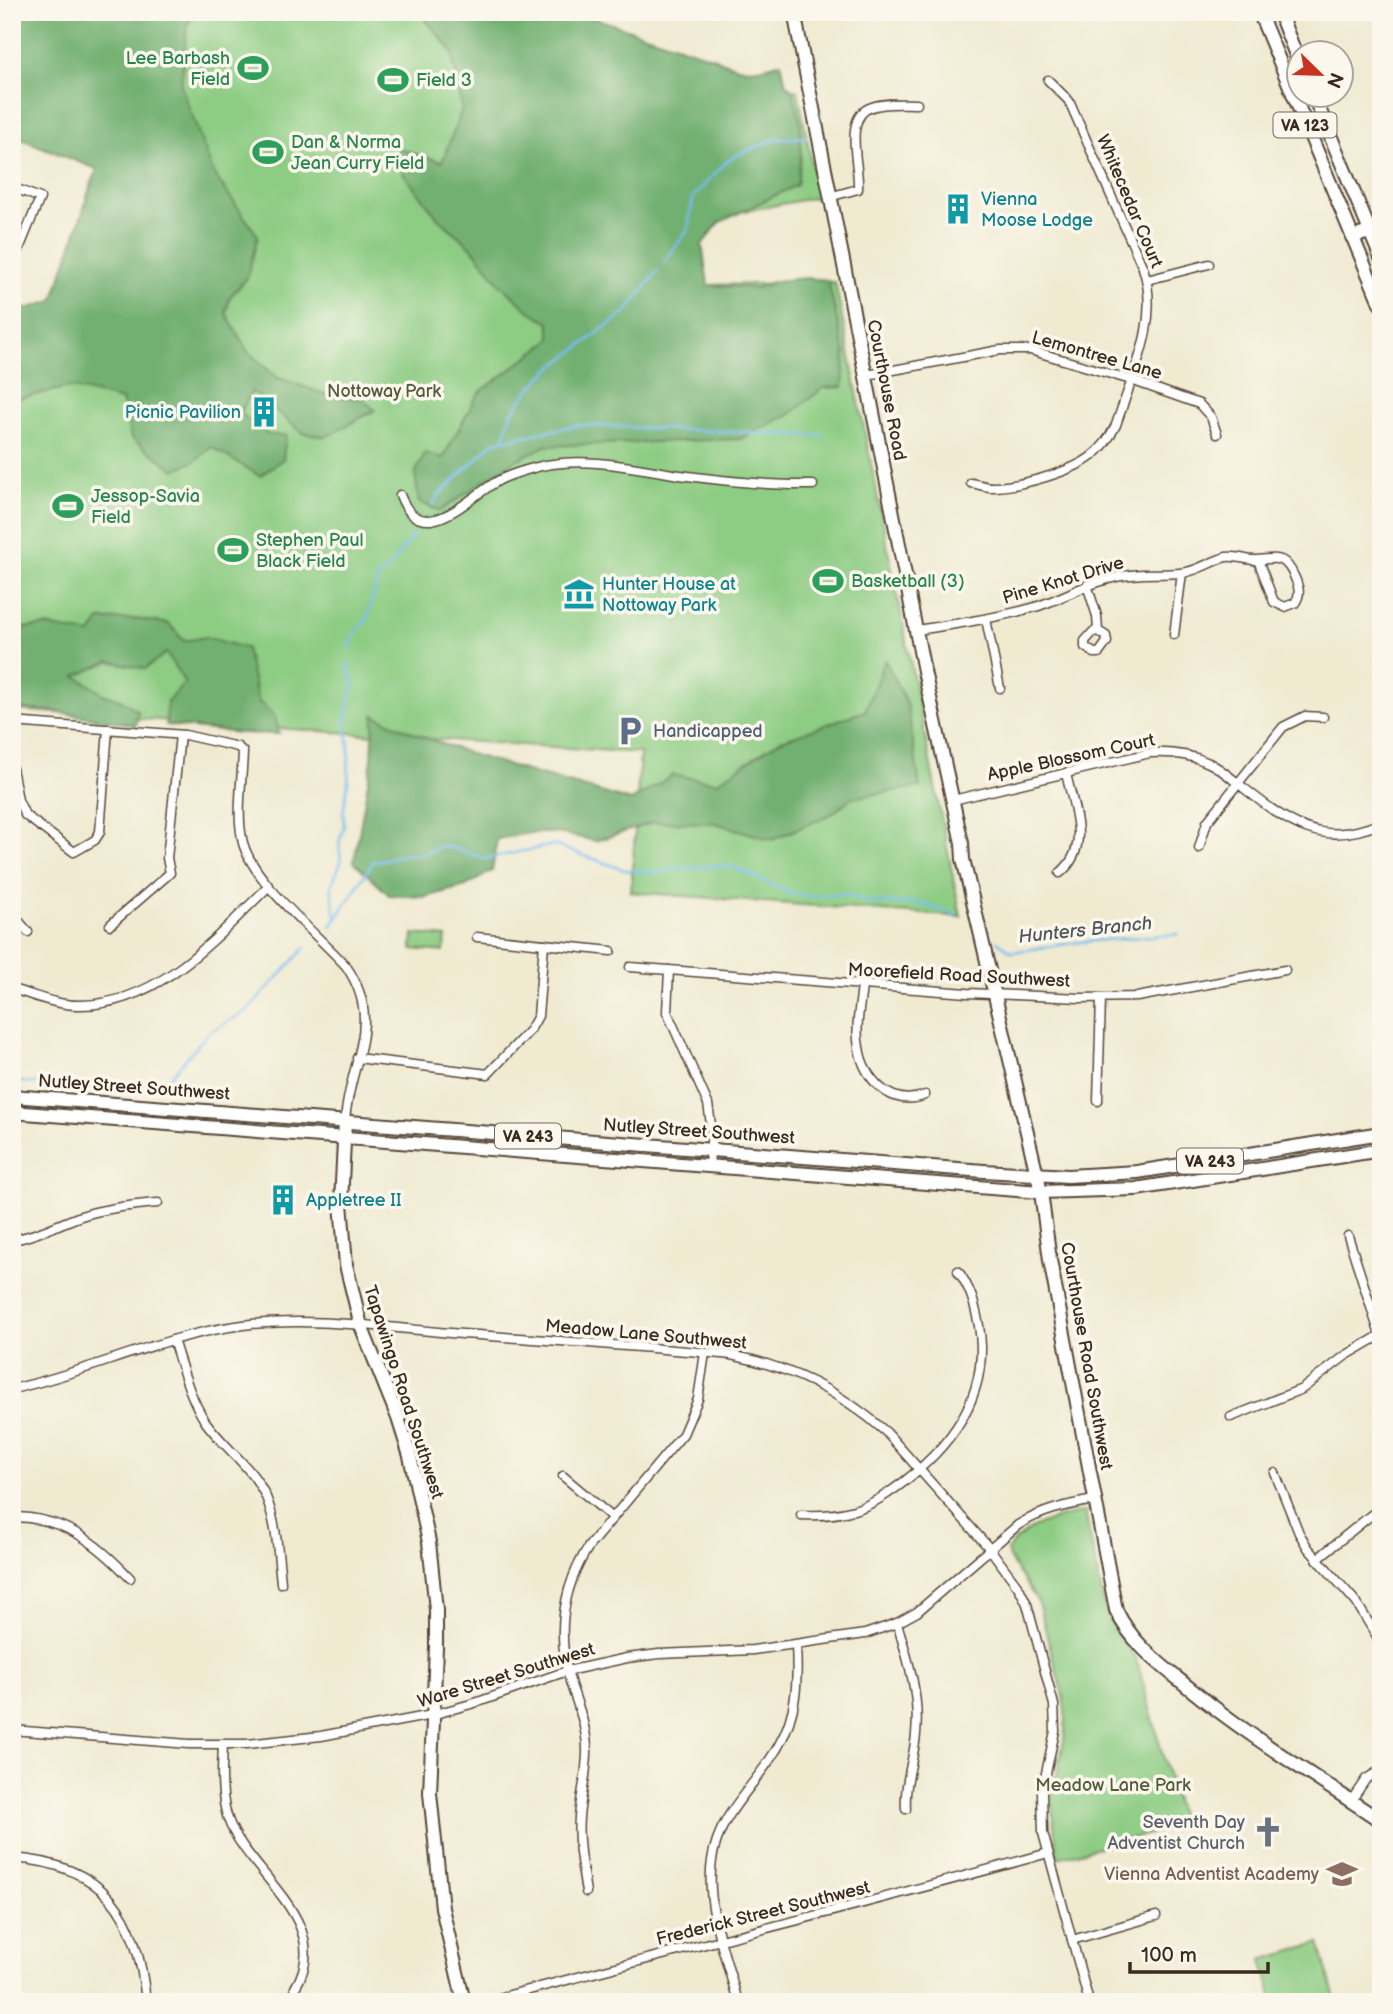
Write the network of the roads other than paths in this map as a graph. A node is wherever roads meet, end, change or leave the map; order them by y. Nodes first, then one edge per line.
1 (794, 12) edge
2 (1259, 12) edge
3 (1279, 12) edge
4 (1289, 38) edge
5 (1048, 80) dead end
6 (917, 104) dead end
7 (1319, 108) edge
8 (12, 187) edge
9 (829, 197) junction
10 (1375, 230) edge
11 (1352, 237) junction
12 (12, 256) edge
13 (1381, 258) edge
14 (1209, 264) dead end
15 (1147, 280) junction
16 (1381, 305) edge
17 (867, 375) junction
18 (1131, 380) junction
19 (1217, 434) dead end
20 (971, 482) dead end
21 (813, 485) dead end
22 (400, 495) dead end
23 (1258, 560) junction
24 (1182, 573) junction
25 (1087, 585) junction
26 (986, 619) junction
27 (917, 630) junction
28 (1098, 631) dead end
29 (1174, 635) dead end
30 (999, 688) dead end
31 (1323, 717) dead end
32 (12, 722) edge
33 (108, 729) junction
34 (180, 735) junction
35 (12, 768) edge
36 (1066, 773) junction
37 (947, 775) joint
38 (1238, 783) junction
39 (953, 800) junction
40 (1381, 823) edge
41 (1199, 848) dead end
42 (1060, 873) dead end
43 (268, 887) junction
44 (12, 913) edge
45 (110, 925) dead end
46 (28, 932) dead end
47 (477, 937) dead end
48 (544, 944) junction
49 (611, 951) dead end
50 (630, 967) dead end
51 (669, 970) junction
52 (1285, 970) dead end
53 (862, 986) junction
54 (12, 989) edge
55 (995, 995) junction
56 (1101, 998) junction
57 (357, 1058) junction
58 (925, 1095) dead end
59 (12, 1096) edge
60 (1098, 1101) dead end
61 (12, 1112) edge
62 (345, 1121) junction
63 (1381, 1133) edge
64 (344, 1137) junction
65 (710, 1150) junction
66 (1381, 1150) edge
67 (709, 1165) junction
68 (1037, 1175) junction
69 (1041, 1192) junction
70 (158, 1203) dead end
71 (1348, 1237) dead end
72 (12, 1240) edge
73 (958, 1272) dead end
74 (360, 1326) junction
75 (1380, 1335) edge
76 (173, 1340) junction
77 (705, 1353) junction
78 (12, 1389) edge
79 (1231, 1417) dead end
80 (920, 1469) junction
81 (1275, 1473) dead end
82 (563, 1476) dead end
83 (1094, 1500) junction
84 (1381, 1507) edge
85 (801, 1515) dead end
86 (12, 1517) edge
87 (613, 1518) junction
88 (990, 1549) junction
89 (1317, 1559) junction
90 (130, 1578) dead end
91 (281, 1583) dead end
92 (897, 1623) junction
93 (1381, 1643) edge
94 (796, 1645) junction
95 (567, 1671) junction
96 (432, 1715) junction
97 (12, 1730) edge
98 (223, 1744) junction
99 (1381, 1770) edge
100 (1351, 1801) junction
101 (906, 1809) dead end
102 (1381, 1821) edge
103 (1048, 1853) junction
104 (12, 1858) edge
105 (586, 1892) dead end
106 (1156, 1916) dead end
107 (719, 1939) junction
108 (1072, 1940) junction
109 (295, 1988) dead end
110 (146, 2002) edge
111 (464, 2002) edge
112 (484, 2002) edge
113 (738, 2002) edge
114 (1089, 2002) edge

1 - 9 main road, Courthouse Road
2 - 11 main road, VA 123
3 - 4 main road
5 - 15 street, Whitecedar Court
6 - 9 street
7 - 10 main road, VA 123
8 - 12 street
9 - 17 main road, Courthouse Road
10 - 11 main road
10 - 13 main road, VA 123
11 - 16 main road, VA 123
14 - 15 street
15 - 18 street, Whitecedar Court
17 - 18 street, Lemontree Lane
17 - 27 main road, Courthouse Road
18 - 19 street, Lemontree Lane
18 - 20 street, Whitecedar Court
21 - 22 street
23 - 23 street, Pine Knot Drive
23 - 24 street, Pine Knot Drive
24 - 25 street, Pine Knot Drive
24 - 29 street
25 - 26 street, Pine Knot Drive
25 - 28 street
26 - 27 street, Pine Knot Drive
26 - 30 street
27 - 37 main road, Courthouse Road
31 - 38 street
32 - 33 street
33 - 34 street
33 - 35 street
34 - 43 street, Tapawingo Road Southwest
34 - 45 street
36 - 38 street, Apple Blossom Court
36 - 39 street, Apple Blossom Court
36 - 42 street
37 - 39 main road, Courthouse Road Southwest
38 - 40 street, Apple Blossom Court
38 - 41 street
39 - 55 main road, Courthouse Road Southwest
43 - 54 street
43 - 57 street, Tapawingo Road Southwest
44 - 46 street
47 - 48 street
48 - 49 street
48 - 57 street
50 - 51 street, Moorefield Road Southwest
51 - 53 street, Moorefield Road Southwest
51 - 65 street
52 - 56 street, Moorefield Road Southwest
53 - 55 street, Moorefield Road Southwest
53 - 58 street
55 - 56 street, Moorefield Road Southwest
55 - 68 main road, Courthouse Road Southwest
56 - 60 street
57 - 62 street, Tapawingo Road Southwest
59 - 62 main road, Nutley Street Southwest / VA 243
61 - 64 main road, Nutley Street Southwest / VA 243
62 - 64 main road, Tapawingo Road Southwest
62 - 65 main road, Nutley Street Southwest / VA 243
63 - 68 main road, Nutley Street Southwest / VA 243
64 - 67 main road, Nutley Street Southwest / VA 243
64 - 74 main road, Tapawingo Road Southwest
65 - 67 street
65 - 68 main road, Nutley Street Southwest / VA 243
66 - 69 main road, Nutley Street Southwest / VA 243
67 - 69 main road, Nutley Street Southwest / VA 243
68 - 69 main road, Courthouse Road Southwest
69 - 83 main road, Courthouse Road Southwest
70 - 72 street
71 - 75 street
73 - 80 street
74 - 76 street, Meadow Lane Southwest
74 - 77 street, Meadow Lane Southwest
74 - 96 main road, Tapawingo Road Southwest
75 - 79 street
76 - 78 street, Meadow Lane Southwest
76 - 91 street
77 - 80 street, Meadow Lane Southwest
77 - 87 street
80 - 85 street
80 - 88 street, Meadow Lane Southwest
81 - 89 street
82 - 87 street
83 - 88 street, Ware Street Southwest
83 - 100 main road, Courthouse Road Southwest
84 - 89 street
86 - 90 street
87 - 95 street
88 - 92 street, Ware Street Southwest
88 - 103 street, Meadow Lane Southwest
89 - 93 street
92 - 94 street, Ware Street Southwest
92 - 101 street
94 - 95 street, Ware Street Southwest
94 - 107 street
95 - 96 street, Ware Street Southwest
95 - 105 street
96 - 98 street, Ware Street Southwest
96 - 111 main road, Tapawingo Road Southwest
97 - 98 street, Ware Street Southwest
98 - 109 street
99 - 100 street
100 - 102 main road, Courthouse Road Southwest
103 - 107 street, Frederick Street Southwest
103 - 108 street, Meadow Lane Southwest
104 - 110 street
106 - 108 street
107 - 112 street, Frederick Street Southwest
107 - 113 street
108 - 114 street, Meadow Lane Southwest

